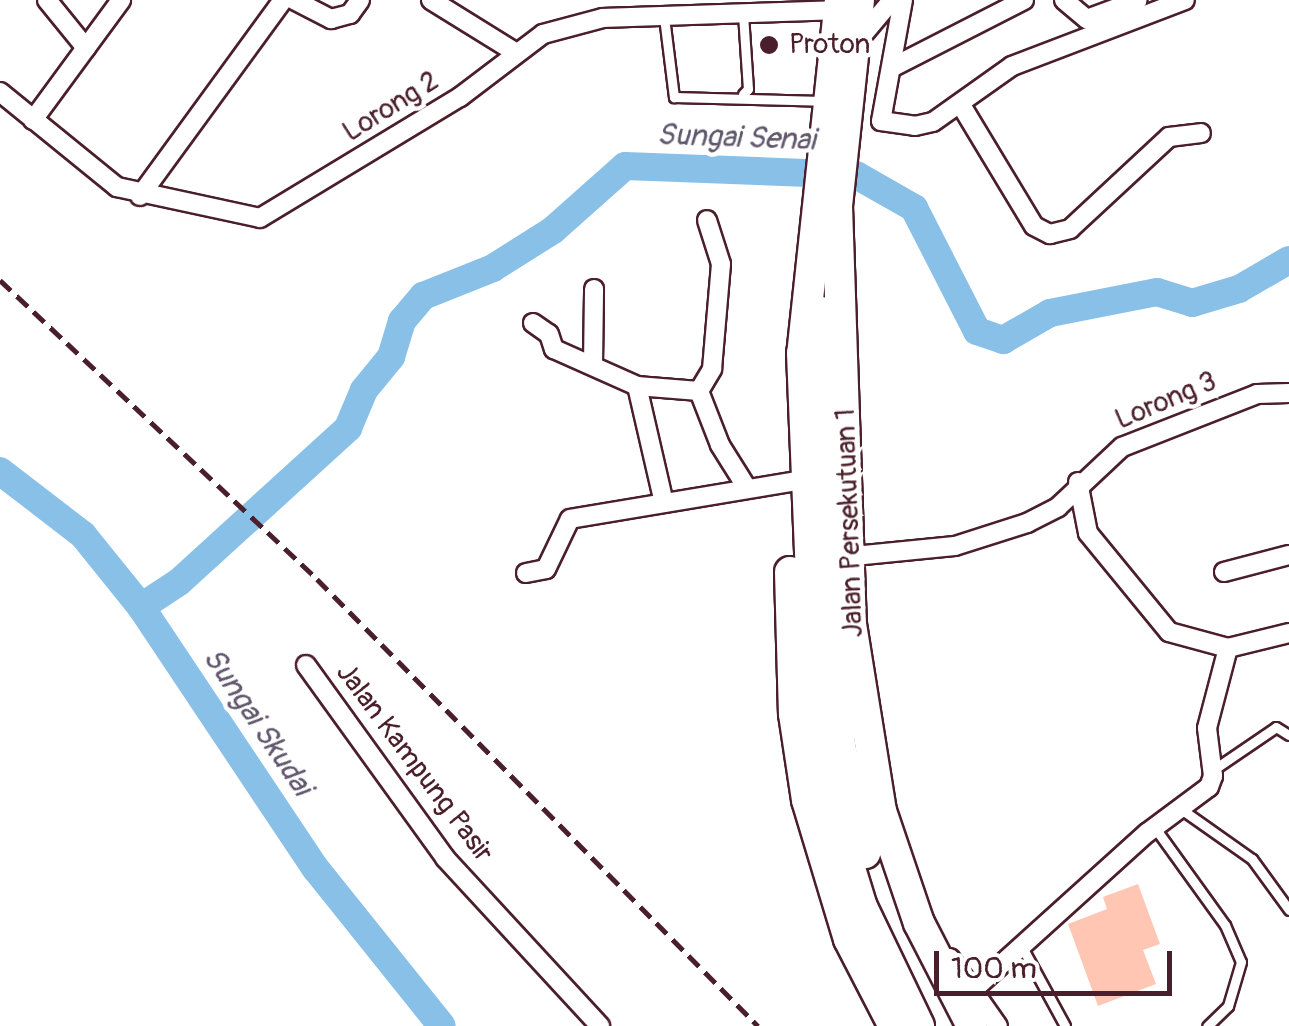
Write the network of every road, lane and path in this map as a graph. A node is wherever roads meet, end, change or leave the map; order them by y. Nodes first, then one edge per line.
1 (47, 0) edge
2 (121, 0) edge
3 (283, 0) edge
4 (294, 0) edge
5 (360, 0) edge
6 (431, 0) edge
7 (892, 0) edge
8 (904, 0) edge
9 (1024, 0) edge
10 (1064, 0) edge
11 (1138, 0) edge
12 (1185, 0) edge
13 (847, 4) edge
14 (742, 12) junction
15 (663, 14) junction
16 (860, 38) junction
17 (86, 48) junction
18 (515, 52) junction
19 (895, 66) junction
20 (0, 92) edge
21 (743, 94) junction
22 (960, 105) junction
23 (33, 120) junction
24 (832, 124) junction
25 (1201, 133) dead end
26 (140, 196) junction
27 (825, 205) junction
28 (707, 220) dead end
29 (594, 288) dead end
30 (533, 323) dead end
31 (593, 364) junction
32 (637, 386) junction
33 (699, 391) junction
34 (1289, 393) edge
35 (804, 480) junction
36 (1078, 482) junction
37 (747, 488) junction
38 (664, 503) junction
39 (854, 556) junction
40 (1289, 556) edge
41 (1224, 572) dead end
42 (526, 573) dead end
43 (1289, 633) edge
44 (1228, 648) junction
45 (306, 665) dead end
46 (1289, 735) edge
47 (1213, 770) junction
48 (1181, 809) junction
49 (1154, 828) junction
50 (1289, 910) edge
51 (1022, 947) junction
52 (964, 1018) edge
53 (600, 1026) edge
54 (894, 1026) edge
55 (919, 1026) edge
56 (998, 1026) edge
57 (1065, 1026) edge
58 (1207, 1026) edge

1 - 17 street
2 - 17 street
3 - 26 street
4 - 5 street
6 - 18 street
7 - 16 street
8 - 19 street
9 - 19 street
10 - 11 street
12 - 22 street
13 - 14 street, Lorong 2
13 - 16 highway, Jalan Persekutuan 1
13 - 24 highway, Jalan Persekutuan 1
14 - 15 street, Lorong 2
14 - 21 lane
15 - 18 street, Lorong 2
15 - 21 lane
16 - 24 highway, Jalan Persekutuan 1
17 - 23 street
18 - 26 street, Lorong 2
19 - 22 street
20 - 23 street, Lorong 2
21 - 24 lane
22 - 25 street
23 - 26 street, Lorong 2
24 - 27 highway, Jalan Persekutuan 1
27 - 35 highway, Jalan Persekutuan 1
27 - 39 highway, Jalan Persekutuan 1
27 - 52 highway
28 - 33 street
29 - 31 street
30 - 31 street
31 - 32 street
32 - 33 street
32 - 38 street
33 - 37 street
34 - 36 street, Lorong 3
35 - 37 street
35 - 54 highway
35 - 55 highway, Jalan Persekutuan 1
36 - 39 street, Lorong 3
36 - 44 street
37 - 38 street
38 - 42 street
39 - 52 highway, Jalan Persekutuan 1
40 - 41 street
43 - 44 street
44 - 47 street
45 - 53 street, Jalan Kampung Pasir
46 - 47 lane
47 - 48 street
48 - 49 street
48 - 50 lane
49 - 51 street
49 - 58 lane
51 - 52 street
51 - 57 lane
52 - 56 street

